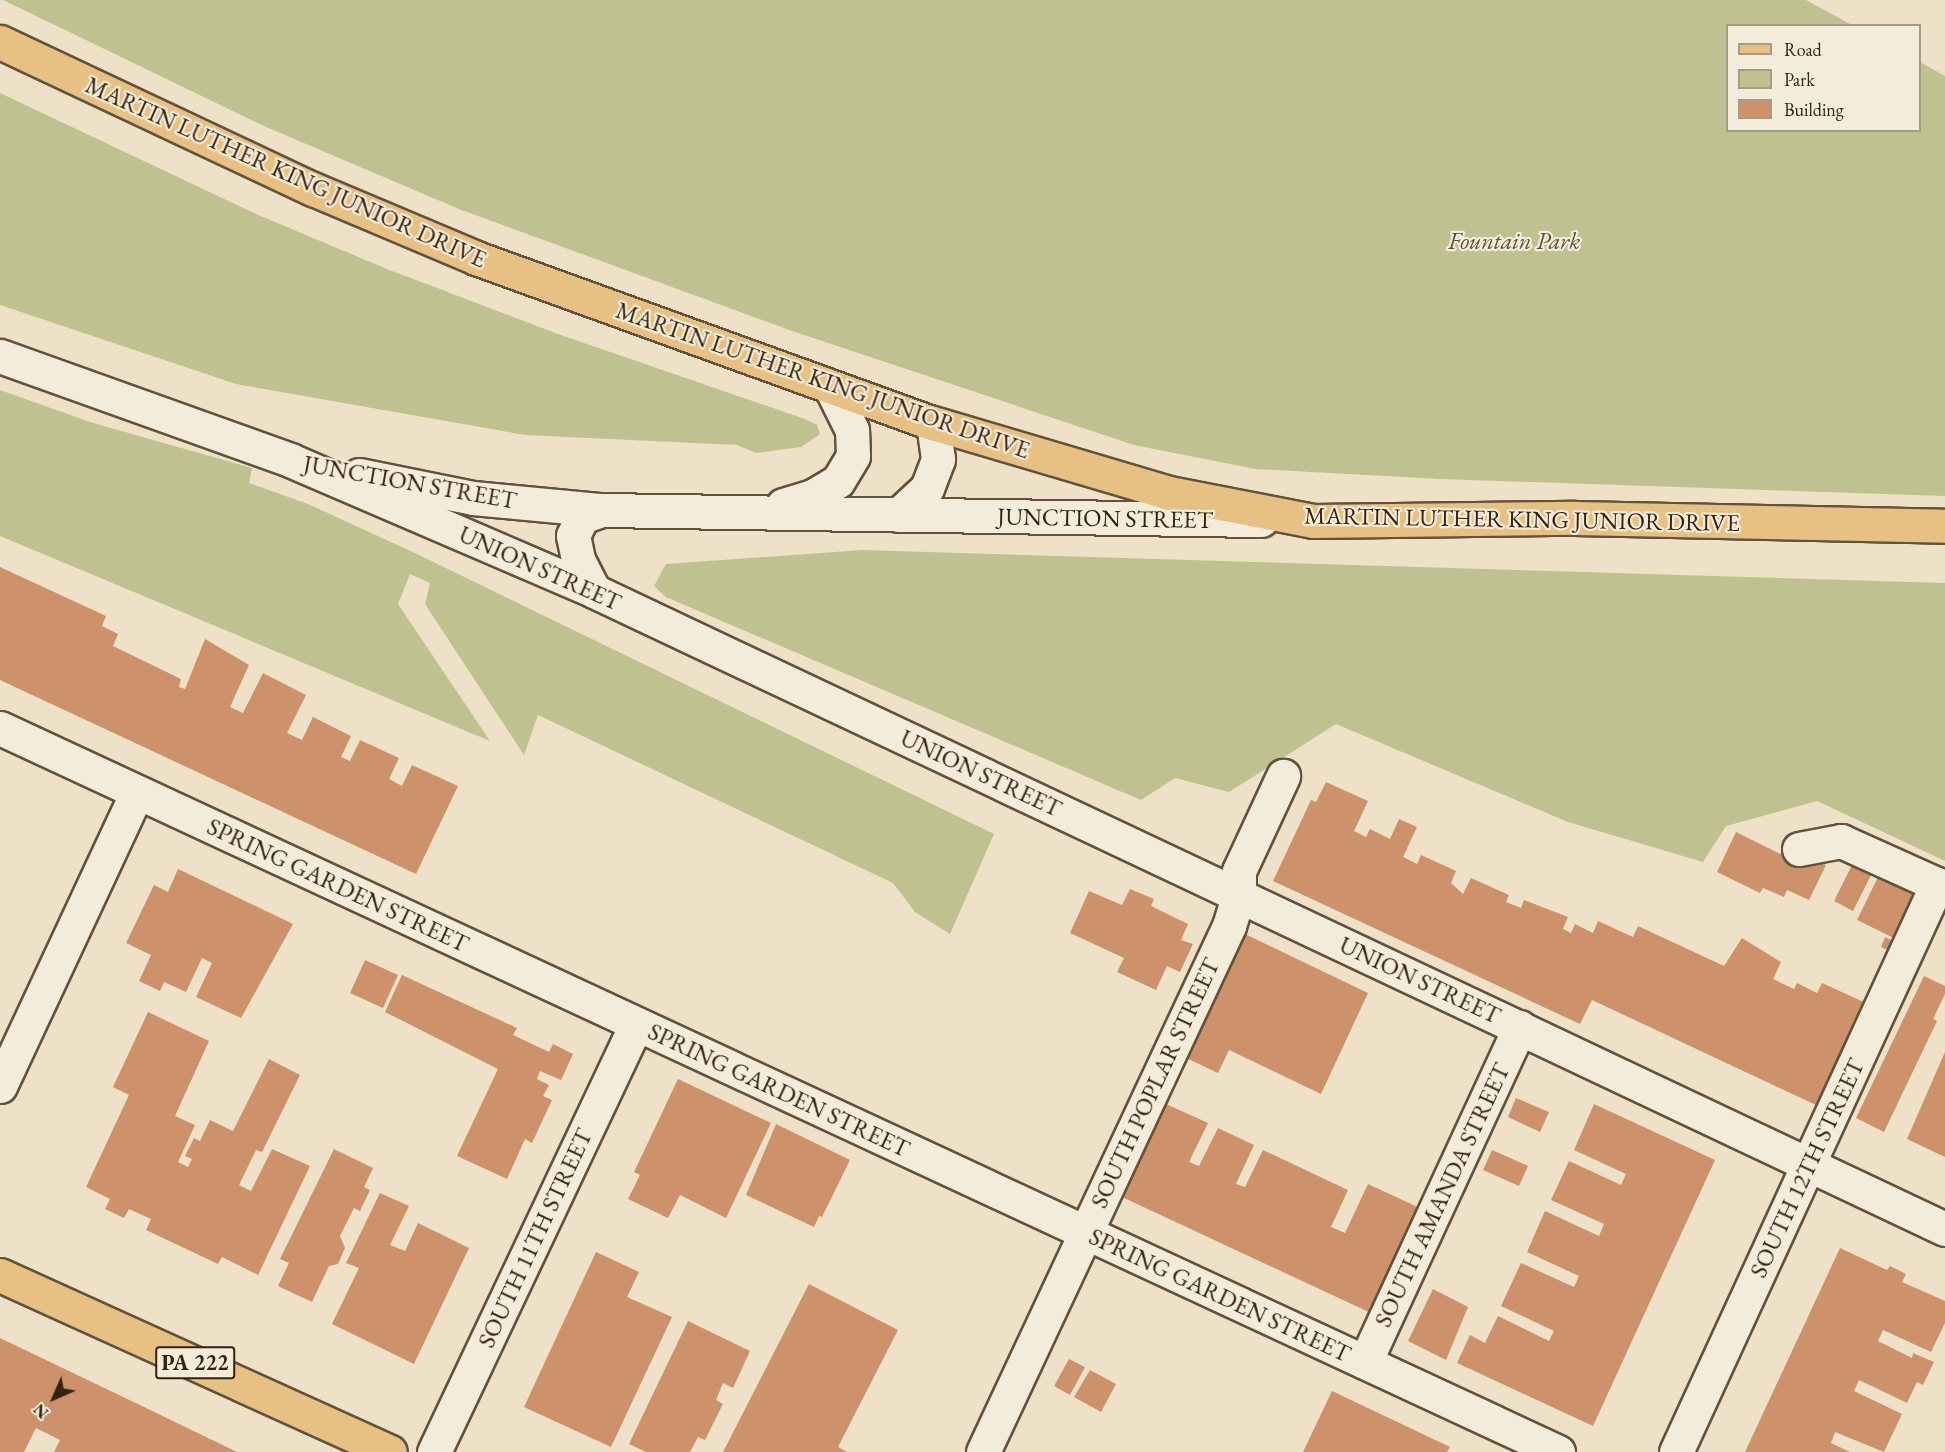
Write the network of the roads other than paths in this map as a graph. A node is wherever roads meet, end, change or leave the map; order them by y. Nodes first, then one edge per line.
1 (0, 42) edge
2 (0, 356) edge
3 (831, 388) junction
4 (933, 423) junction
5 (290, 460) junction
6 (602, 510) junction
7 (761, 512) junction
8 (898, 515) junction
9 (1313, 521) junction
10 (1945, 526) edge
11 (594, 591) junction
12 (0, 728) edge
13 (1283, 776) dead end
14 (137, 792) junction
15 (1799, 849) dead end
16 (1941, 886) edge
17 (1239, 894) junction
18 (636, 1024) junction
19 (1520, 1028) junction
20 (0, 1086) edge
21 (1809, 1164) junction
22 (1945, 1229) edge
23 (1086, 1233) junction
24 (0, 1275) edge
25 (1365, 1362) junction
26 (390, 1452) edge
27 (434, 1452) edge
28 (983, 1452) edge
29 (1558, 1452) edge
30 (1676, 1452) edge

1 - 3 main road, MARTIN LUTHER KING JUNIOR DRIVE
2 - 5 street, UNION STREET
3 - 4 main road, MARTIN LUTHER KING JUNIOR DRIVE
3 - 7 street, JUNCTION STREET
4 - 8 street
4 - 9 main road, MARTIN LUTHER KING JUNIOR DRIVE
5 - 6 street, JUNCTION STREET
5 - 11 street, UNION STREET
6 - 7 street, JUNCTION STREET
6 - 11 street
7 - 8 street, JUNCTION STREET
8 - 9 street, JUNCTION STREET
9 - 10 main road, MARTIN LUTHER KING JUNIOR DRIVE
11 - 17 street, UNION STREET
12 - 14 street, SPRING GARDEN STREET
13 - 17 street, SOUTH POPLAR STREET
14 - 18 street, SPRING GARDEN STREET
14 - 20 street
15 - 16 street
16 - 21 street, SOUTH 12TH STREET
17 - 19 street, UNION STREET
17 - 23 street, SOUTH POPLAR STREET
18 - 23 street, SPRING GARDEN STREET
18 - 27 street, SOUTH 11TH STREET
19 - 21 street, UNION STREET
19 - 25 street, SOUTH AMANDA STREET
21 - 22 street, UNION STREET
21 - 30 street, SOUTH 12TH STREET
23 - 25 street, SPRING GARDEN STREET
23 - 28 street, SOUTH POPLAR STREET
24 - 26 main road, PA 222
25 - 29 street, SPRING GARDEN STREET

